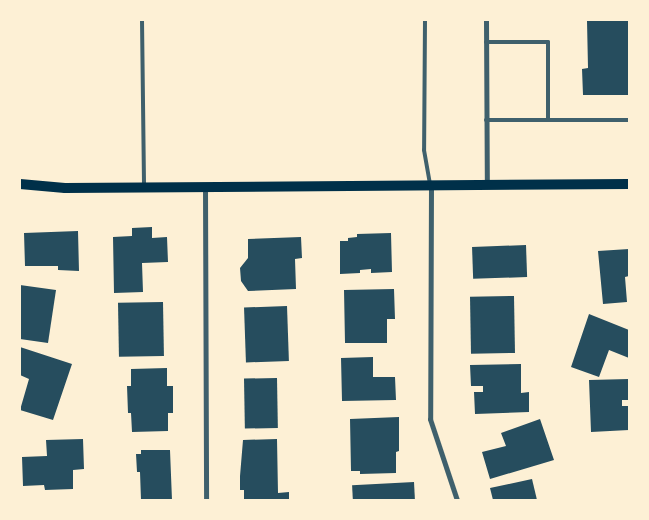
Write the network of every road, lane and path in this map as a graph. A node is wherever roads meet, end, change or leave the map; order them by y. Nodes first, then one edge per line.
1 (142, 20) edge
2 (425, 20) edge
3 (486, 20) edge
4 (486, 42) junction
5 (486, 120) junction
6 (548, 120) junction
7 (629, 120) edge
8 (20, 184) edge
9 (629, 184) edge
10 (431, 185) junction
11 (487, 185) junction
12 (205, 186) junction
13 (144, 187) junction
14 (206, 500) edge
15 (457, 500) edge

1 - 13 lane
2 - 10 lane
3 - 4 street
4 - 5 street
4 - 6 lane
5 - 6 lane
5 - 11 street
6 - 7 lane
8 - 13 main road
9 - 11 main road
10 - 11 main road
10 - 12 main road
10 - 15 street
12 - 13 main road
12 - 14 street

